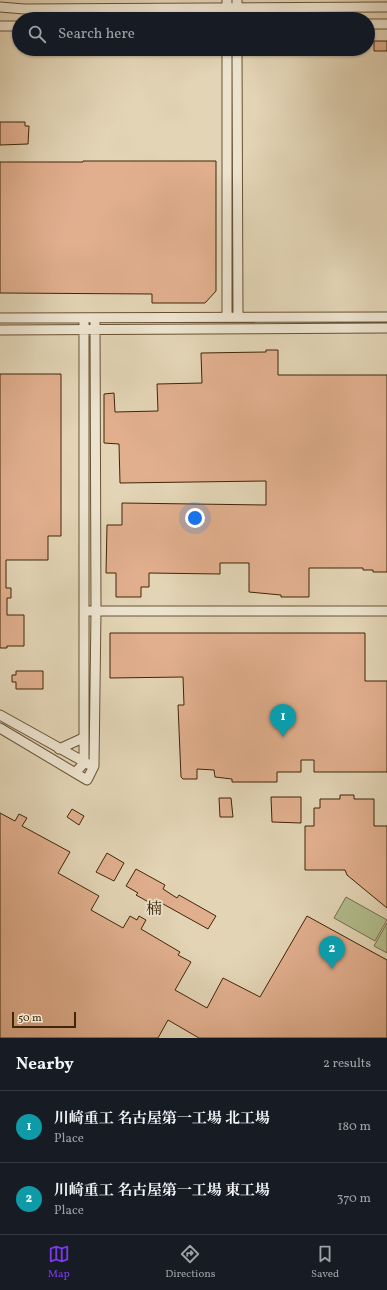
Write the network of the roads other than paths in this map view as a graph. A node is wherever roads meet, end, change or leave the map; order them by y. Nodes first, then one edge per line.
1 (227, 4) edge
2 (237, 4) edge
3 (0, 7) edge
4 (387, 7) edge
5 (375, 24) edge
6 (387, 24) edge
7 (0, 26) edge
8 (12, 26) edge
9 (227, 56) edge
10 (237, 56) edge
11 (227, 317) junction
12 (238, 317) junction
13 (387, 317) edge
14 (0, 318) edge
15 (84, 318) junction
16 (95, 319) junction
17 (387, 328) edge
18 (84, 329) junction
19 (95, 329) junction
20 (0, 330) edge
21 (84, 611) junction
22 (96, 611) junction
23 (387, 611) edge
24 (0, 715) edge
25 (0, 728) edge
26 (83, 738) junction
27 (59, 749) junction
28 (84, 763) junction
29 (94, 766) junction
30 (76, 772) junction

1 - 2 street
1 - 3 street
2 - 4 street
5 - 6 street
7 - 8 street
9 - 11 street
10 - 12 street
11 - 12 street
11 - 16 street
12 - 13 street
14 - 15 street
15 - 16 street
15 - 18 street
16 - 19 street
17 - 19 street
18 - 19 street
18 - 20 street
18 - 21 street
19 - 22 street
21 - 22 street
21 - 26 street
22 - 23 street
22 - 29 street
24 - 27 street
25 - 30 street
26 - 27 street
26 - 28 street
27 - 28 street
28 - 29 street
28 - 30 street
29 - 30 street

